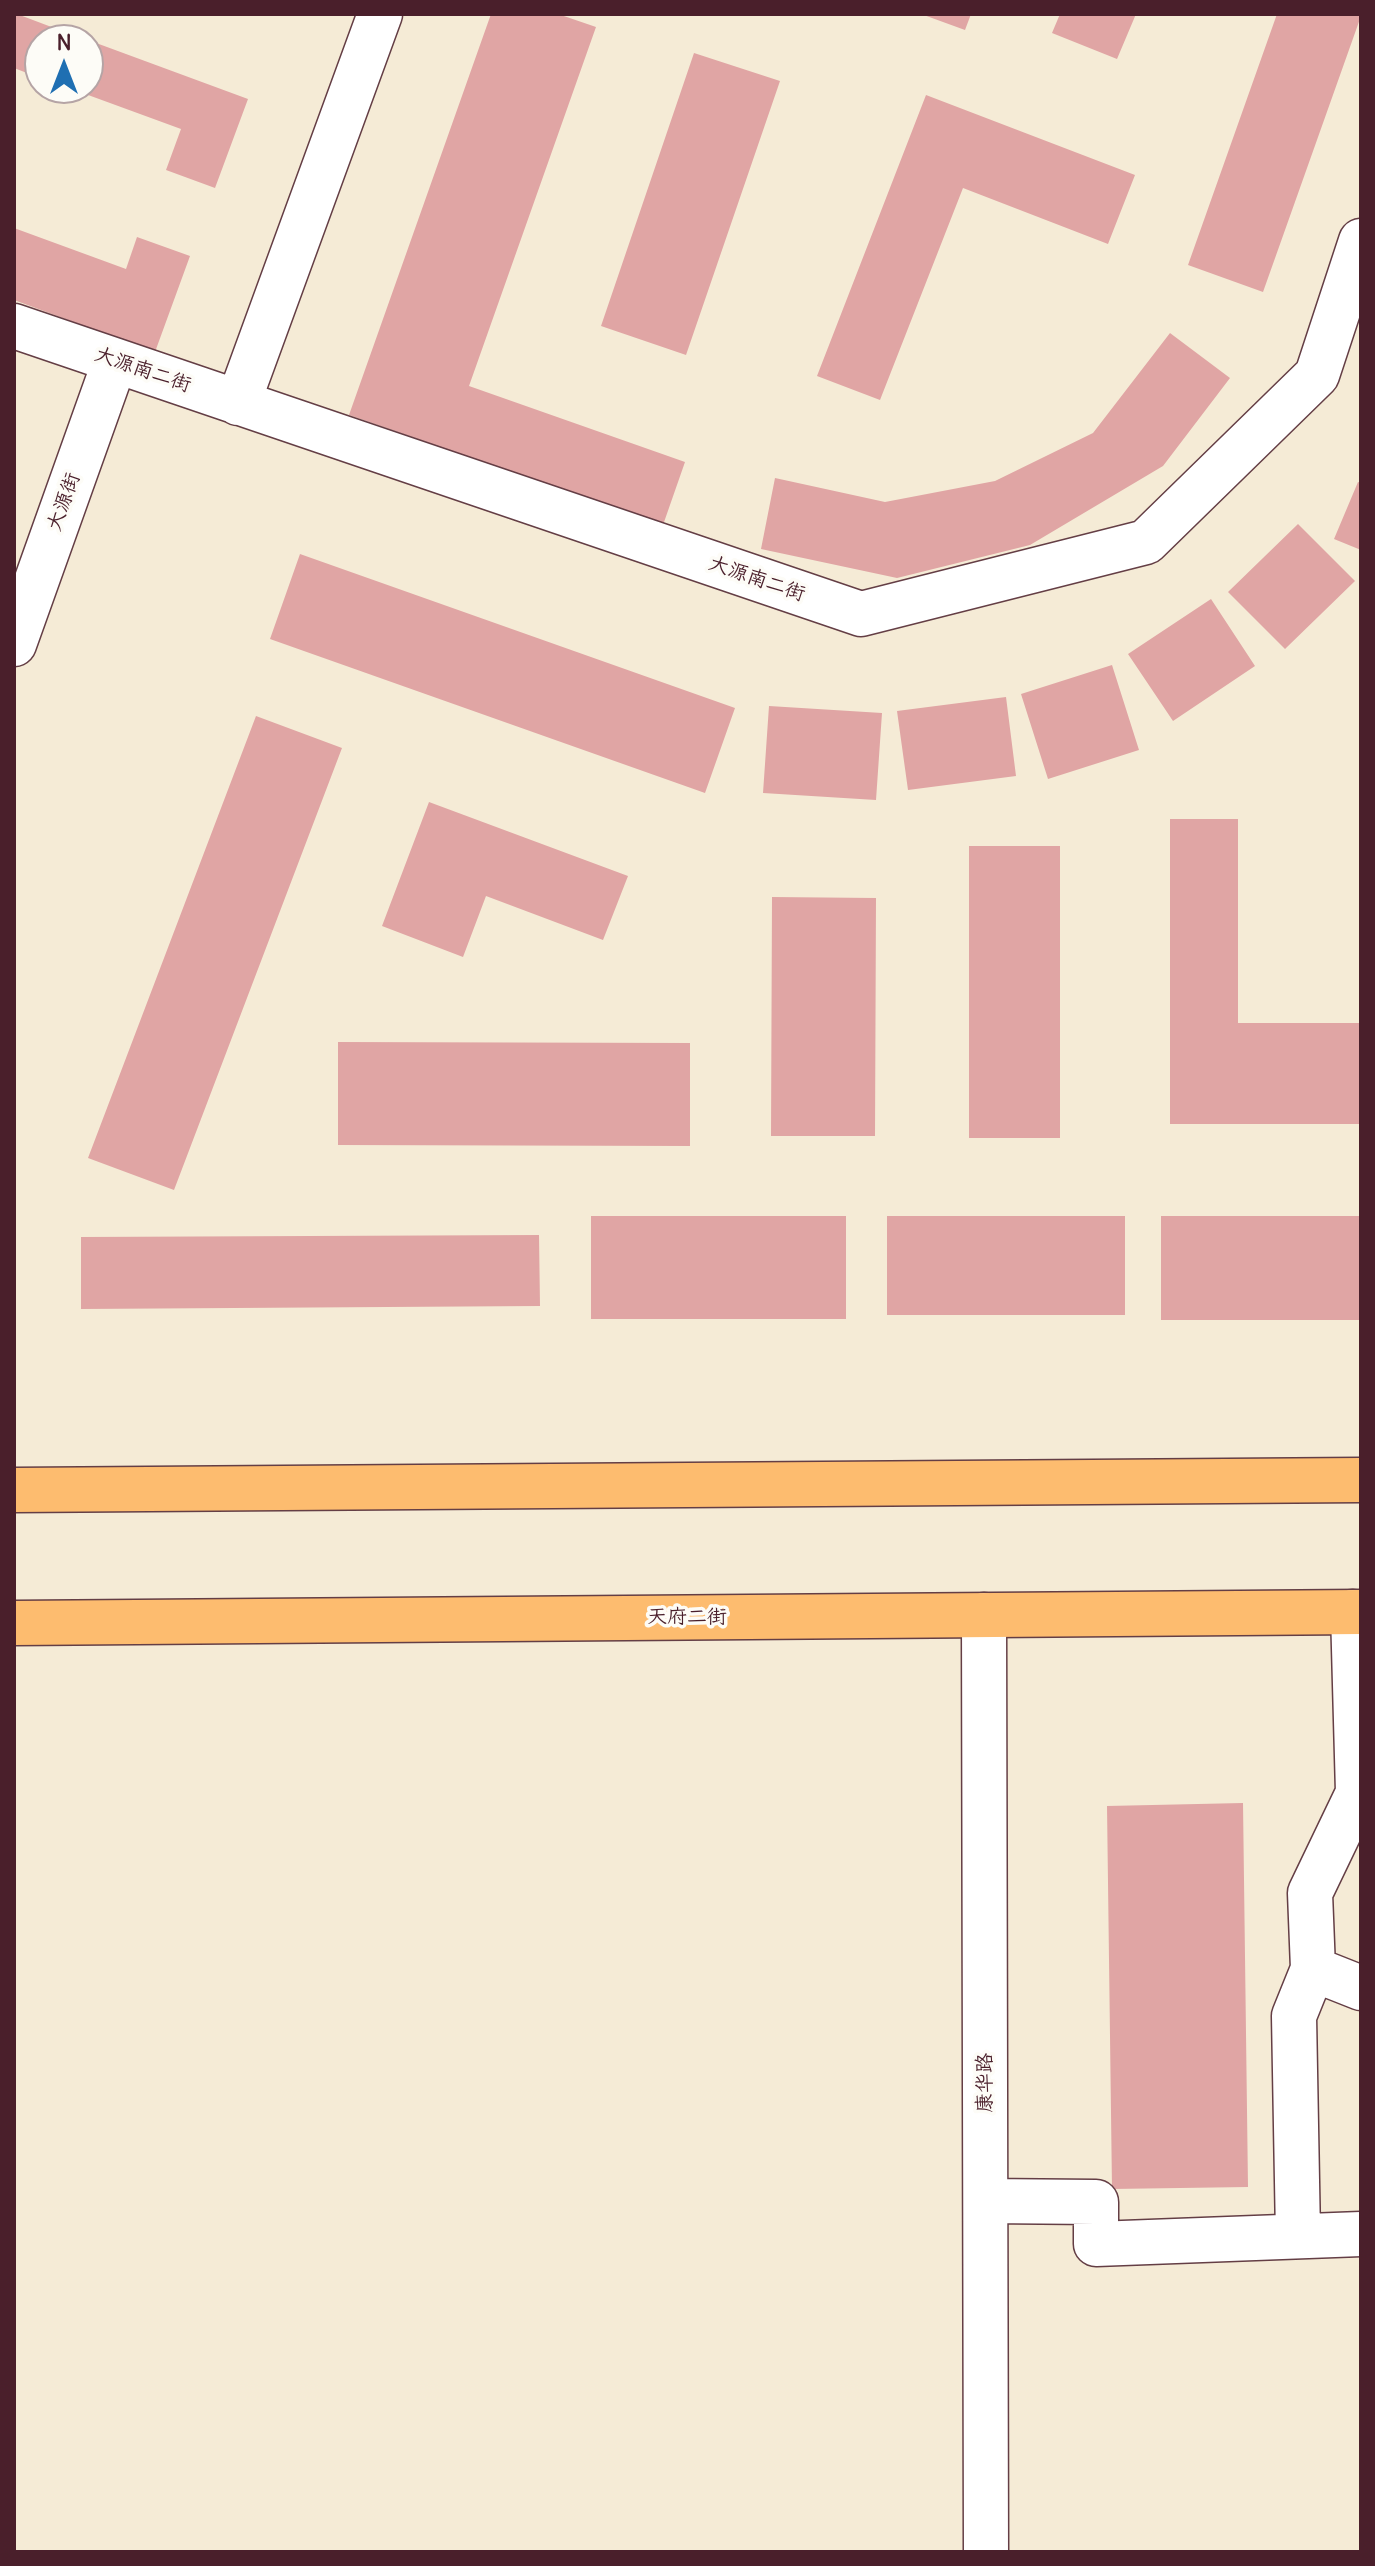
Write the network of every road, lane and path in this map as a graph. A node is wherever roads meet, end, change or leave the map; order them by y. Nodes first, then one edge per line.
1 (380, 14) edge
2 (1361, 241) edge
3 (14, 326) edge
4 (115, 361) junction
5 (238, 403) junction
6 (14, 644) edge
7 (1361, 1480) edge
8 (14, 1490) edge
9 (1357, 1612) edge
10 (984, 1615) junction
11 (14, 1623) edge
12 (1313, 1969) junction
13 (1361, 1988) edge
14 (986, 2201) junction
15 (1361, 2234) edge
16 (1298, 2236) junction
17 (986, 2552) edge

1 - 5 street
2 - 5 street, 大源南二街
3 - 4 street, 大源南二街
4 - 5 street, 大源南二街
4 - 6 street, 大源街
7 - 8 main road
9 - 10 main road, 天府二街
9 - 12 street
10 - 11 main road, 天府二街
10 - 14 street, 康华路
12 - 13 street
12 - 16 street
14 - 16 street
14 - 17 street, 康华路
15 - 16 street

